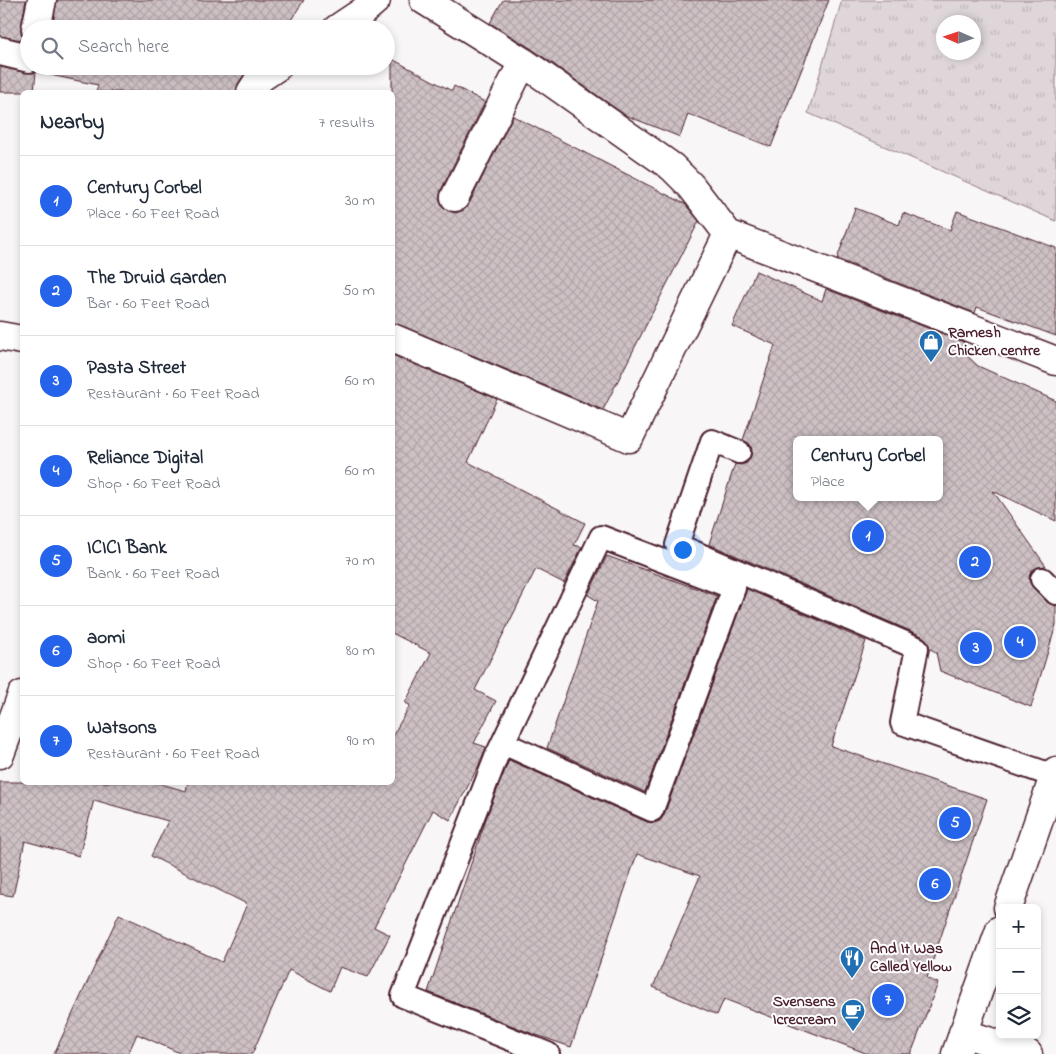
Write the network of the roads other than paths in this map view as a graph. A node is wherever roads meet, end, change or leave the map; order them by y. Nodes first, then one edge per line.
1 (42, 0) edge
2 (376, 0) edge
3 (424, 0) edge
4 (38, 20) edge
5 (350, 20) edge
6 (0, 51) edge
7 (20, 56) edge
8 (523, 62) junction
9 (264, 75) edge
10 (252, 90) edge
11 (455, 197) dead end
12 (728, 234) junction
13 (0, 336) edge
14 (395, 339) edge
15 (20, 340) edge
16 (1056, 361) edge
17 (740, 452) dead end
18 (15, 696) edge
19 (503, 743) junction
20 (0, 754) edge
21 (1055, 775) edge
22 (1009, 904) edge
23 (996, 941) edge
24 (960, 1044) edge
25 (548, 1054) edge
26 (1028, 1054) edge

1 - 4 street
2 - 5 street
3 - 8 street
6 - 7 street
8 - 11 street
8 - 12 street
9 - 10 street
12 - 14 street
12 - 16 street
13 - 15 street
17 - 21 lane
18 - 20 street
19 - 19 lane
19 - 25 lane
21 - 22 street
23 - 24 street
24 - 26 street

